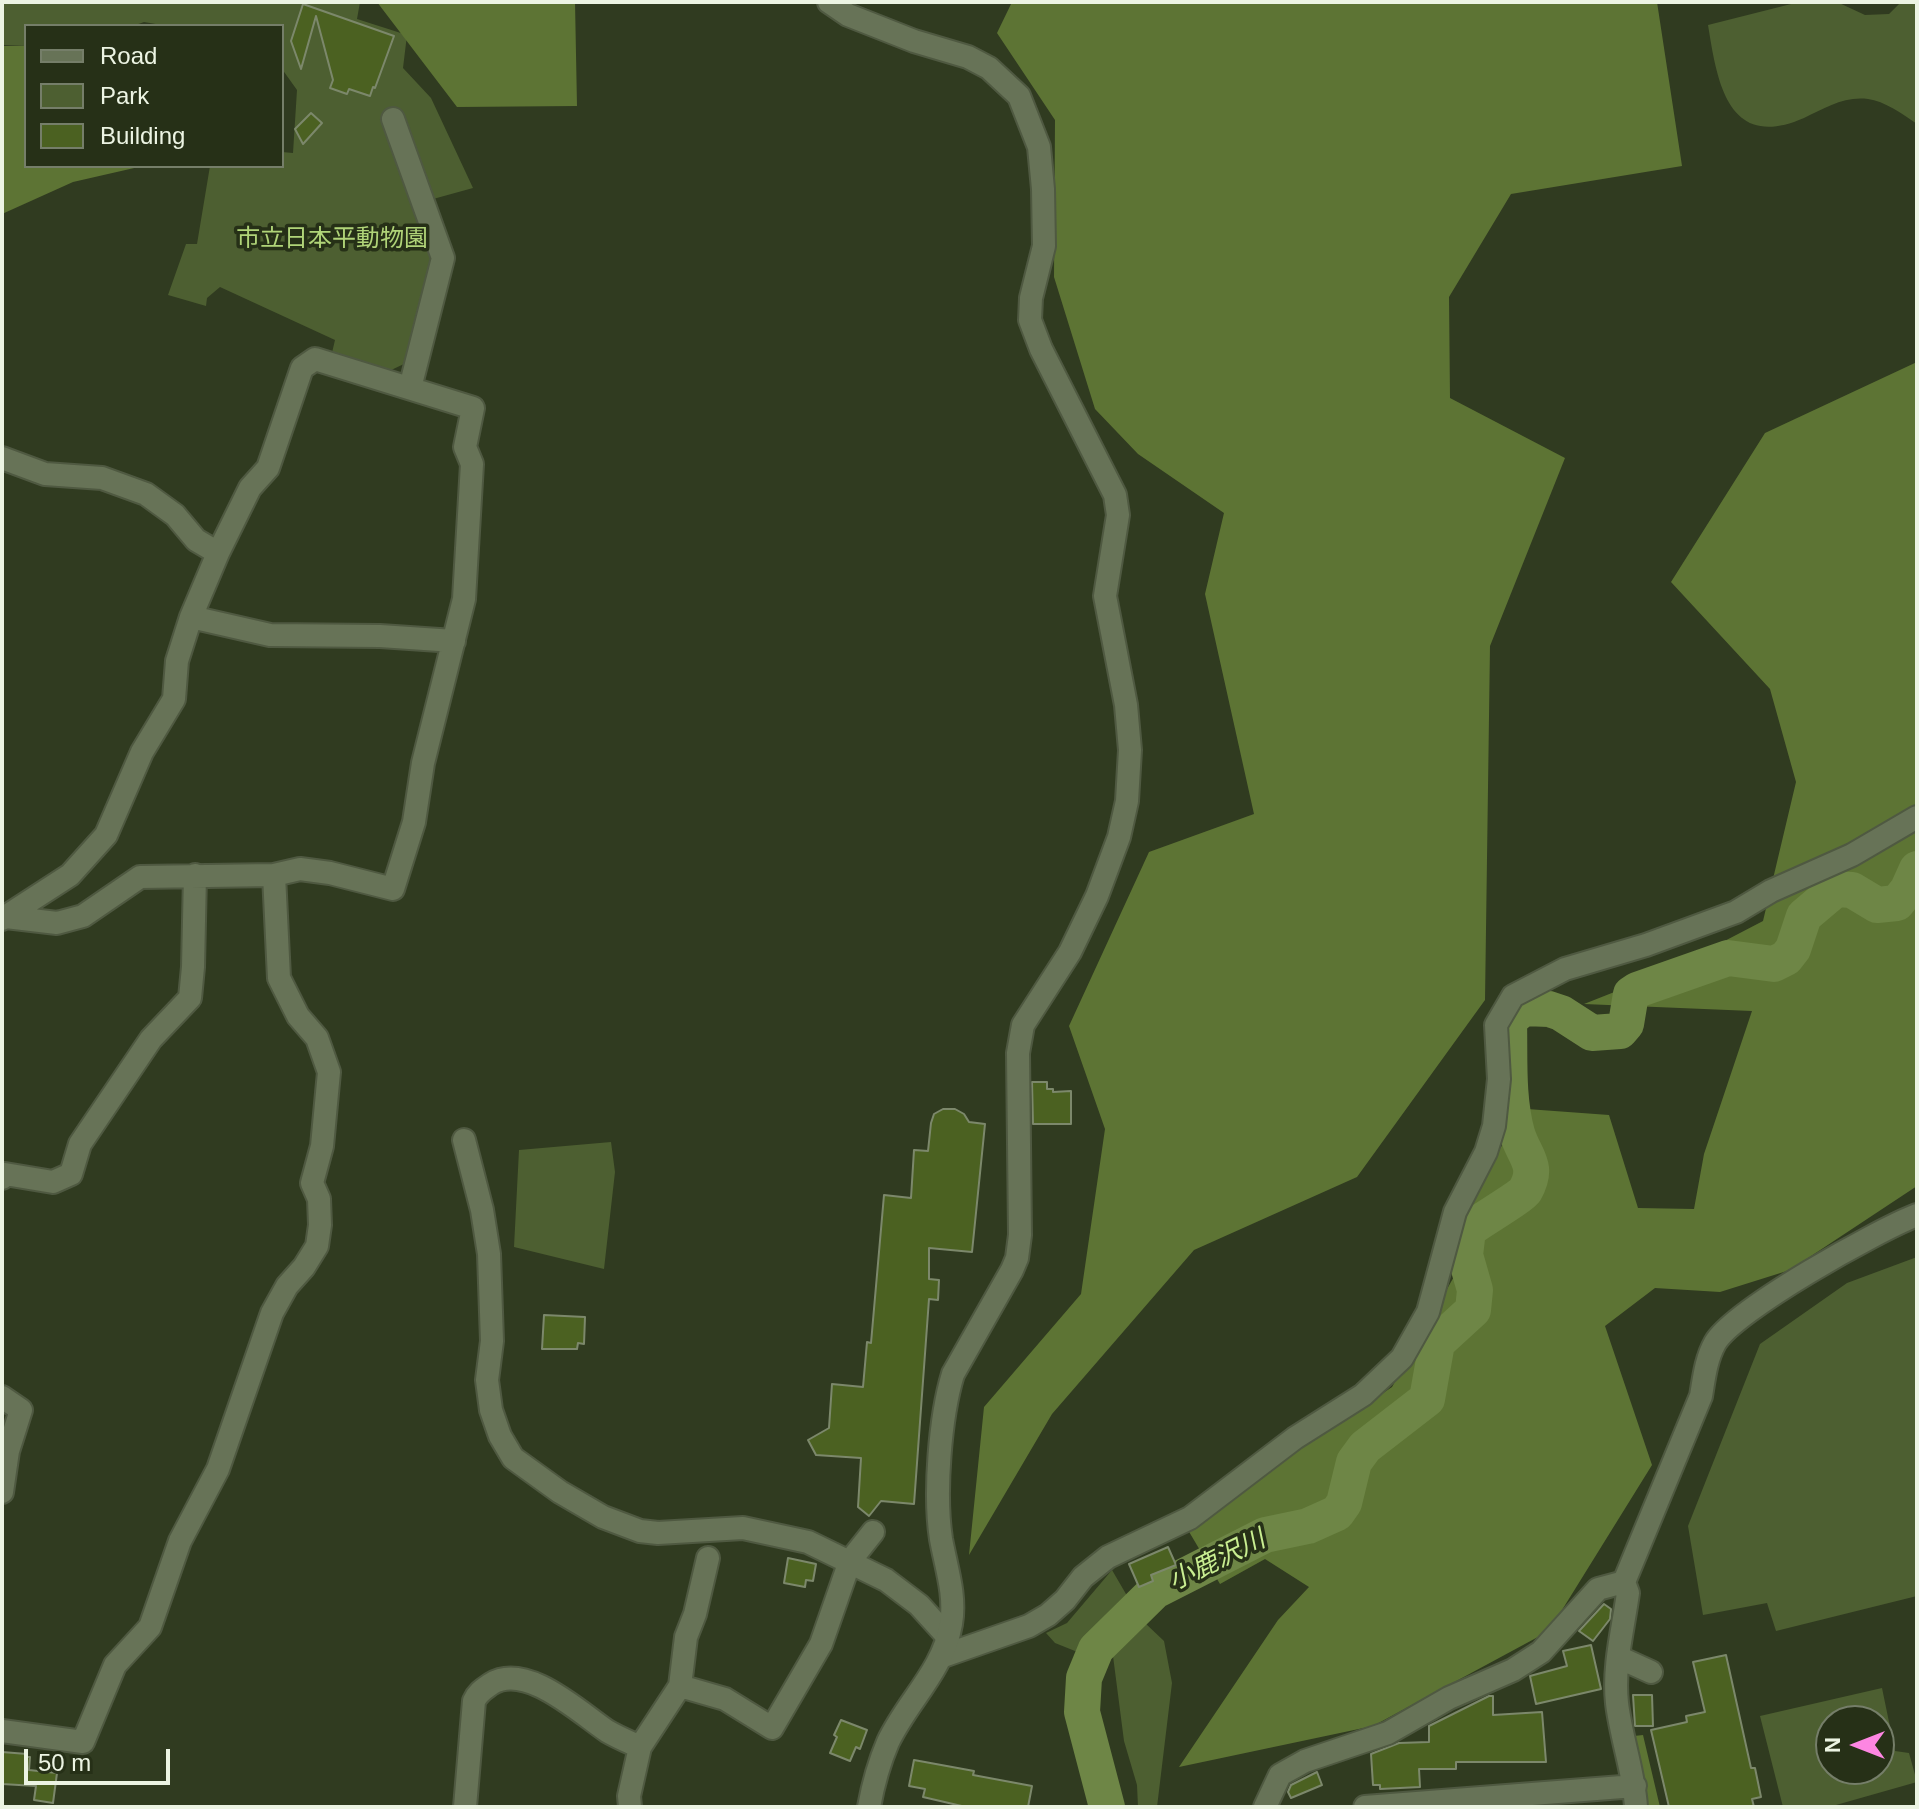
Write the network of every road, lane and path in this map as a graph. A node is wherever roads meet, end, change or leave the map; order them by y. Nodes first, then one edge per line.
1 (829, 2) edge
2 (393, 119) dead end
3 (410, 388) junction
4 (2, 458) edge
5 (218, 553) junction
6 (191, 617) junction
7 (454, 641) junction
8 (1917, 817) edge
9 (195, 875) junction
10 (274, 875) junction
11 (4, 918) edge
12 (464, 1140) dead end
13 (2, 1178) edge
14 (1917, 1215) edge
15 (2, 1397) edge
16 (2, 1492) edge
17 (873, 1532) dead end
18 (708, 1558) dead end
19 (850, 1561) junction
20 (1624, 1582) junction
21 (946, 1647) junction
22 (1618, 1657) junction
23 (1651, 1672) dead end
24 (680, 1686) junction
25 (2, 1731) edge
26 (640, 1747) junction
27 (1635, 1797) edge
28 (465, 1807) edge
29 (630, 1807) edge
30 (869, 1807) edge
31 (1265, 1807) edge
32 (1365, 1807) edge

1 - 21 street
2 - 3 street
3 - 5 street
3 - 7 street
4 - 5 street
5 - 6 street
6 - 7 street
6 - 11 street
7 - 10 street
8 - 21 street
9 - 10 street
9 - 11 street
9 - 13 street
10 - 25 street
12 - 19 street
14 - 20 street
15 - 16 street
17 - 19 street
18 - 24 street
19 - 21 street
19 - 24 street
20 - 22 street
20 - 31 street
21 - 30 street
22 - 23 street
22 - 27 street
24 - 26 street
26 - 28 street
26 - 29 street
27 - 32 street

